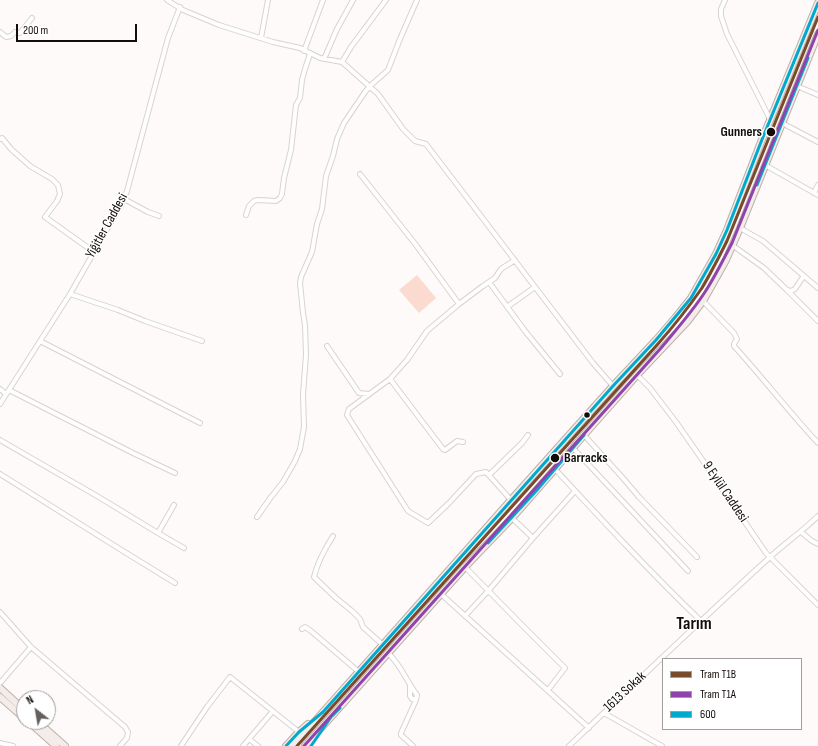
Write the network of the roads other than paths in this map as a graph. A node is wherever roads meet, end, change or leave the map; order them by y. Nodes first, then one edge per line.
1 (168, 0) edge
2 (268, 0) edge
3 (323, 0) edge
4 (353, 0) edge
5 (386, 0) edge
6 (417, 0) edge
7 (724, 0) edge
8 (818, 3) edge
9 (180, 7) junction
10 (32, 18) dead end
11 (0, 32) edge
12 (818, 34) edge
13 (261, 38) junction
14 (304, 50) junction
15 (310, 54) junction
16 (324, 59) junction
17 (342, 62) junction
18 (370, 86) junction
19 (797, 86) junction
20 (818, 95) edge
21 (771, 119) junction
22 (782, 124) junction
23 (0, 139) edge
24 (818, 142) edge
25 (765, 165) junction
26 (360, 174) dead end
27 (818, 185) edge
28 (816, 194) edge
29 (124, 198) junction
30 (159, 216) dead end
31 (246, 216) dead end
32 (740, 228) junction
33 (732, 245) junction
34 (94, 252) junction
35 (515, 260) junction
36 (803, 277) junction
37 (489, 282) junction
38 (535, 287) junction
39 (818, 288) edge
40 (787, 290) junction
41 (70, 294) junction
42 (703, 301) junction
43 (459, 304) junction
44 (507, 307) junction
45 (818, 321) edge
46 (40, 341) junction
47 (202, 342) dead end
48 (327, 346) dead end
49 (560, 374) dead end
50 (637, 375) junction
51 (390, 379) junction
52 (613, 386) junction
53 (0, 389) edge
54 (7, 392) junction
55 (369, 394) junction
56 (0, 404) edge
57 (200, 423) dead end
58 (528, 435) dead end
59 (584, 435) junction
60 (0, 440) edge
61 (463, 442) dead end
62 (818, 444) edge
63 (573, 448) junction
64 (555, 469) junction
65 (175, 473) dead end
66 (0, 474) edge
67 (489, 475) junction
68 (576, 491) junction
69 (511, 500) junction
70 (174, 505) dead end
71 (818, 516) edge
72 (257, 517) dead end
73 (512, 518) junction
74 (801, 532) junction
75 (158, 533) junction
76 (333, 536) dead end
77 (533, 538) junction
78 (818, 544) edge
79 (184, 548) dead end
80 (697, 557) dead end
81 (770, 558) junction
82 (465, 567) junction
83 (688, 571) dead end
84 (175, 583) dead end
85 (488, 590) junction
86 (441, 594) junction
87 (818, 605) edge
88 (0, 612) edge
89 (465, 616) junction
90 (701, 621) junction
91 (302, 629) dead end
92 (383, 645) junction
93 (31, 647) junction
94 (388, 653) junction
95 (359, 672) junction
96 (0, 683) edge
97 (0, 688) edge
98 (548, 690) junction
99 (0, 697) edge
100 (16, 703) edge
101 (16, 711) edge
102 (273, 711) junction
103 (323, 712) junction
104 (604, 713) junction
105 (331, 717) junction
106 (589, 728) junction
107 (38, 730) edge
108 (47, 730) edge
109 (299, 732) junction
110 (249, 739) junction
111 (0, 743) edge
112 (13, 746) edge
113 (56, 746) edge
114 (65, 746) edge
115 (120, 746) edge
116 (181, 746) edge
117 (243, 746) edge
118 (258, 746) edge
119 (286, 746) edge
120 (293, 746) edge
121 (305, 746) edge
122 (311, 746) edge
123 (413, 746) edge
124 (569, 746) edge
125 (662, 746) edge

1 - 9 street
2 - 13 street
3 - 14 street
4 - 16 street
5 - 17 street
6 - 18 street
7 - 21 street
8 - 21 main road
9 - 13 street
9 - 29 street, Yiğitler Caddesi
10 - 11 street
12 - 19 main road
13 - 14 street
14 - 15 street
15 - 16 street
15 - 31 street
16 - 17 street
17 - 18 street
18 - 35 street
18 - 72 street
19 - 20 street
19 - 22 main road
21 - 52 main road
22 - 24 street
22 - 25 main road
23 - 34 street
25 - 28 street
25 - 32 main road
26 - 43 street
27 - 28 street
29 - 30 street
29 - 34 street, Yiğitler Caddesi
32 - 33 main road
32 - 36 street
33 - 40 street
33 - 42 main road
34 - 41 street, Yiğitler Caddesi
35 - 37 street
35 - 38 street
36 - 39 street
36 - 40 street
37 - 43 street
37 - 44 street
38 - 44 street
38 - 52 street
40 - 45 street
41 - 46 street, Yiğitler Caddesi
41 - 47 street
42 - 50 main road
42 - 62 street
43 - 51 street
44 - 49 street
46 - 54 street, Yiğitler Caddesi
46 - 57 street
48 - 55 street
50 - 59 main road
50 - 81 street, 9 Eylül Caddesi
51 - 55 street
51 - 61 street
52 - 69 main road
53 - 54 street
54 - 56 street, Yiğitler Caddesi
54 - 65 street
55 - 67 street
58 - 67 street
59 - 63 main road
59 - 80 street
60 - 75 street
63 - 64 main road
63 - 83 street
64 - 68 street
64 - 73 main road
66 - 84 street
67 - 69 street
68 - 77 street
68 - 90 street
69 - 92 main road
70 - 75 street
71 - 74 street, 1613 Sokak
73 - 77 street
73 - 82 main road
74 - 78 street
74 - 81 street, 1613 Sokak
75 - 79 street
76 - 92 street
77 - 85 street
81 - 87 street, 9 Eylül Caddesi
81 - 90 street, 1613 Sokak
82 - 85 street
82 - 86 main road
85 - 89 street
85 - 98 street
86 - 89 street
86 - 94 main road
88 - 93 street
89 - 98 street
90 - 104 street, 1613 Sokak
91 - 95 street
92 - 95 main road
93 - 96 street
93 - 115 street
94 - 105 main road
94 - 123 street
95 - 103 main road
97 - 100 main road
98 - 106 street
99 - 101 main road
102 - 109 street
102 - 110 street
102 - 116 street
103 - 109 main road
103 - 120 main road
104 - 106 street, 1613 Sokak
104 - 125 street
105 - 121 main road
105 - 122 main road
106 - 124 street, 1613 Sokak
107 - 113 main road
108 - 114 main road
109 - 119 main road
110 - 117 street
110 - 118 street
111 - 112 street

